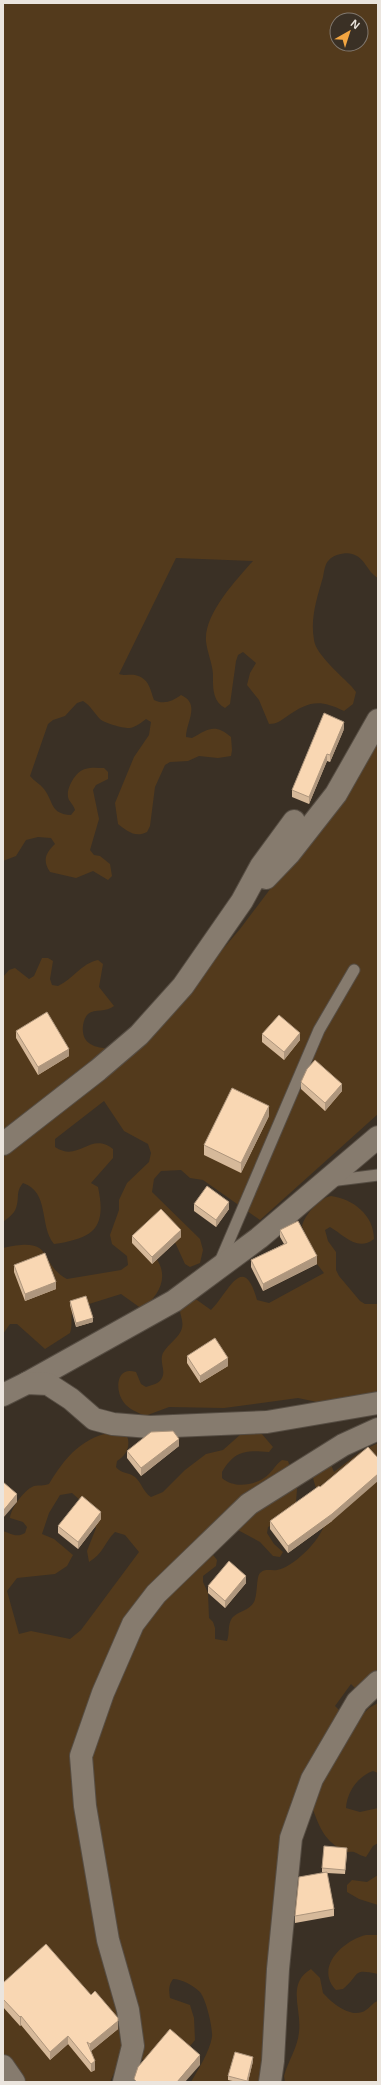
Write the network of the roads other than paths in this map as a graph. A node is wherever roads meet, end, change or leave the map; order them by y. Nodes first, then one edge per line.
1 (378, 720) edge
2 (294, 821) dead end
3 (242, 901) junction
4 (354, 970) dead end
5 (378, 1137) edge
6 (3, 1144) edge
7 (378, 1176) edge
8 (325, 1182) junction
9 (216, 1270) junction
10 (28, 1383) junction
11 (3, 1395) edge
12 (378, 1403) edge
13 (378, 1429) edge
14 (378, 1682) edge
15 (3, 2066) edge
16 (14, 2082) edge
17 (124, 2082) edge
18 (270, 2082) edge

1 - 3 street
2 - 3 street
3 - 6 street
4 - 9 lane
5 - 8 street
7 - 8 lane
8 - 9 street
9 - 10 street
10 - 11 street
10 - 12 street
13 - 17 street
14 - 18 street
15 - 16 street

